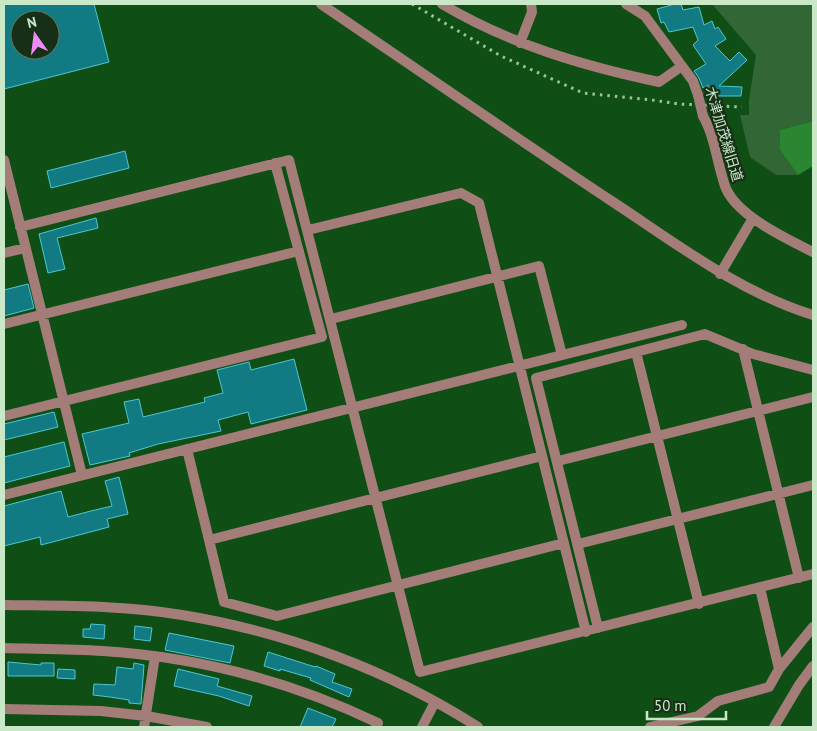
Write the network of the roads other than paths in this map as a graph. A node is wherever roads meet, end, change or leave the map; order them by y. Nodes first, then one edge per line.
1 (321, 4) edge
2 (442, 4) edge
3 (531, 4) edge
4 (626, 4) edge
5 (520, 43) junction
6 (682, 66) junction
7 (4, 160) edge
8 (276, 163) junction
9 (753, 218) junction
10 (20, 227) junction
11 (308, 230) junction
12 (25, 248) junction
13 (299, 251) junction
14 (813, 252) edge
15 (4, 253) edge
16 (720, 274) junction
17 (497, 277) junction
18 (42, 314) junction
19 (813, 315) edge
20 (330, 319) junction
21 (4, 324) edge
22 (682, 325) dead end
23 (743, 349) junction
24 (636, 352) junction
25 (562, 356) junction
26 (520, 366) junction
27 (813, 370) edge
28 (813, 397) edge
29 (63, 401) junction
30 (353, 408) junction
31 (757, 411) junction
32 (4, 416) edge
33 (657, 436) junction
34 (187, 449) junction
35 (542, 456) junction
36 (558, 461) junction
37 (82, 475) junction
38 (813, 485) edge
39 (778, 494) junction
40 (4, 495) edge
41 (375, 498) junction
42 (678, 519) junction
43 (209, 540) junction
44 (564, 543) junction
45 (578, 544) junction
46 (813, 574) edge
47 (799, 578) junction
48 (398, 584) junction
49 (760, 588) junction
50 (698, 604) junction
51 (4, 605) edge
52 (813, 627) edge
53 (598, 628) junction
54 (586, 632) junction
55 (4, 648) edge
56 (155, 656) junction
57 (813, 666) edge
58 (779, 669) junction
59 (435, 702) junction
60 (4, 709) edge
61 (146, 716) junction
62 (144, 727) edge
63 (207, 727) edge
64 (376, 727) edge
65 (422, 727) edge
66 (478, 727) edge
67 (650, 727) edge
68 (774, 727) edge

1 - 16 street
2 - 5 street
3 - 5 street
4 - 6 street, 木津加茂線旧道
5 - 6 street
6 - 9 street, 木津加茂線旧道, bridge
7 - 10 street
8 - 10 street
8 - 11 street
8 - 13 street
9 - 14 street, 木津加茂線旧道
9 - 16 street
10 - 12 street
11 - 17 street
11 - 20 street
12 - 15 street
12 - 18 street
13 - 18 street
13 - 29 street
16 - 19 street
17 - 20 street
17 - 25 street
17 - 26 street
18 - 21 street
18 - 29 street
20 - 30 street
22 - 25 street
23 - 24 street
23 - 27 street
23 - 31 street
24 - 33 street
24 - 36 street
25 - 26 street
26 - 30 street
26 - 35 street
28 - 31 street
29 - 32 street
29 - 37 street
30 - 34 street
30 - 41 street
31 - 33 street
31 - 39 street
33 - 36 street
33 - 42 street
34 - 37 street
34 - 43 street
35 - 41 street
35 - 44 street
36 - 45 street
37 - 40 street
38 - 39 street
39 - 42 street
39 - 47 street
41 - 43 street
41 - 48 street
42 - 45 street
42 - 50 street
43 - 48 street
44 - 48 street
44 - 54 street
45 - 53 street
46 - 47 street
47 - 49 street
48 - 54 street
49 - 50 street
49 - 58 street
50 - 53 street
51 - 59 street
52 - 58 street
53 - 54 street
55 - 56 street
56 - 61 street
56 - 64 street
57 - 68 street
58 - 67 street
59 - 65 street
59 - 66 street
60 - 61 street
61 - 62 street
61 - 63 street

